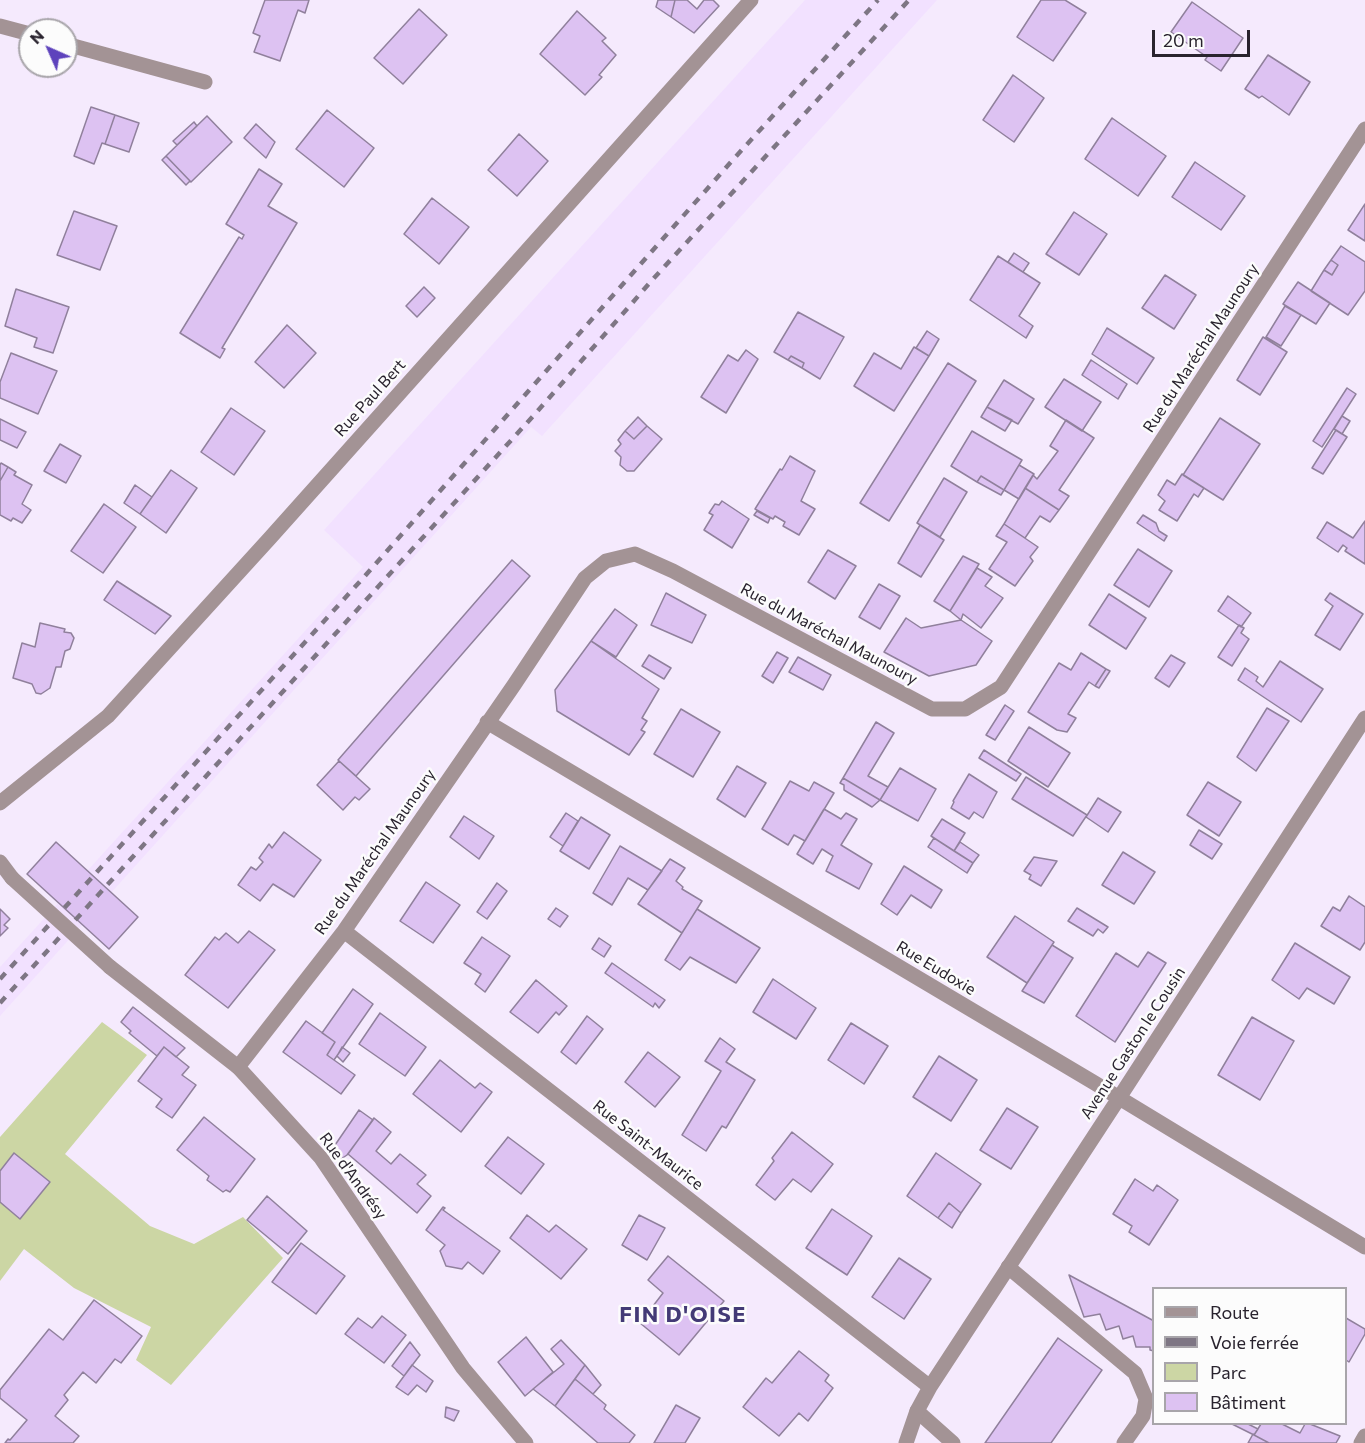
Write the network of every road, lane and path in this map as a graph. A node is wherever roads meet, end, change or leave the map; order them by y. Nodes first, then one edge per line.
1 (751, 0) edge
2 (0, 26) edge
3 (18, 31) edge
4 (78, 47) edge
5 (205, 82) dead end
6 (1365, 129) edge
7 (1365, 718) edge
8 (487, 722) junction
9 (0, 803) edge
10 (0, 862) edge
11 (344, 931) junction
12 (238, 1067) junction
13 (1119, 1098) junction
14 (1365, 1246) edge
15 (1008, 1267) junction
16 (930, 1387) junction
17 (917, 1411) junction
18 (1365, 1436) edge
19 (526, 1443) edge
20 (906, 1443) edge
21 (953, 1443) edge
22 (1124, 1443) edge
23 (1361, 1443) edge

1 - 9 street, Rue Paul Bert
2 - 3 street
4 - 5 street
6 - 8 street, Rue du Maréchal Maunoury
7 - 13 street, Avenue Gaston le Cousin
8 - 11 street, Rue du Maréchal Maunoury
8 - 13 street, Rue Eudoxie
10 - 12 street, Rue d'Andrésy, bridge
11 - 12 street, Rue du Maréchal Maunoury
11 - 16 street, Rue Saint-Maurice
12 - 19 street, Rue d'Andrésy
13 - 14 street, Rue Eudoxie
13 - 15 street, Avenue Gaston le Cousin
15 - 16 street, Avenue Gaston le Cousin
15 - 22 street
16 - 17 street, Avenue Gaston le Cousin
17 - 20 street, Avenue Gaston le Cousin
17 - 21 street
18 - 23 street

